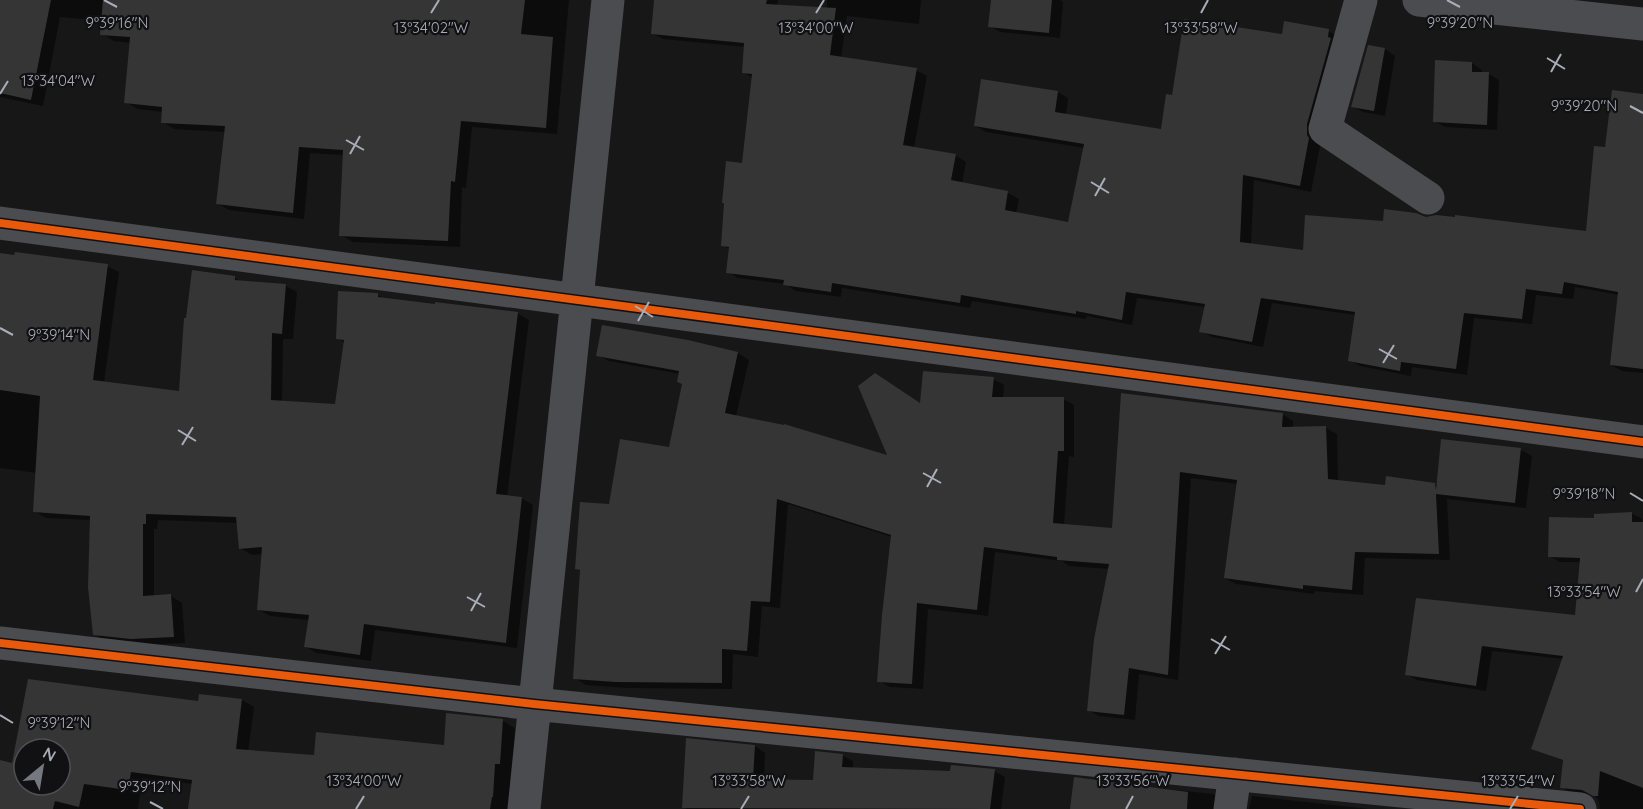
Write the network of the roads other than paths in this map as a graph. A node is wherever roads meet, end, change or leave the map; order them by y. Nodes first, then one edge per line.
1 (608, 0) edge
2 (1362, 0) edge
3 (1419, 0) edge
4 (1643, 24) edge
5 (1428, 198) dead end
6 (0, 223) edge
7 (576, 298) junction
8 (1643, 442) edge
9 (0, 643) edge
10 (534, 704) junction
11 (1234, 774) junction
12 (524, 809) edge
13 (1230, 809) edge
14 (1580, 809) edge

1 - 7 street
2 - 5 street
3 - 4 street
6 - 7 street
7 - 8 street
7 - 10 street
9 - 10 street
10 - 11 street
10 - 12 street
11 - 13 street
11 - 14 street

